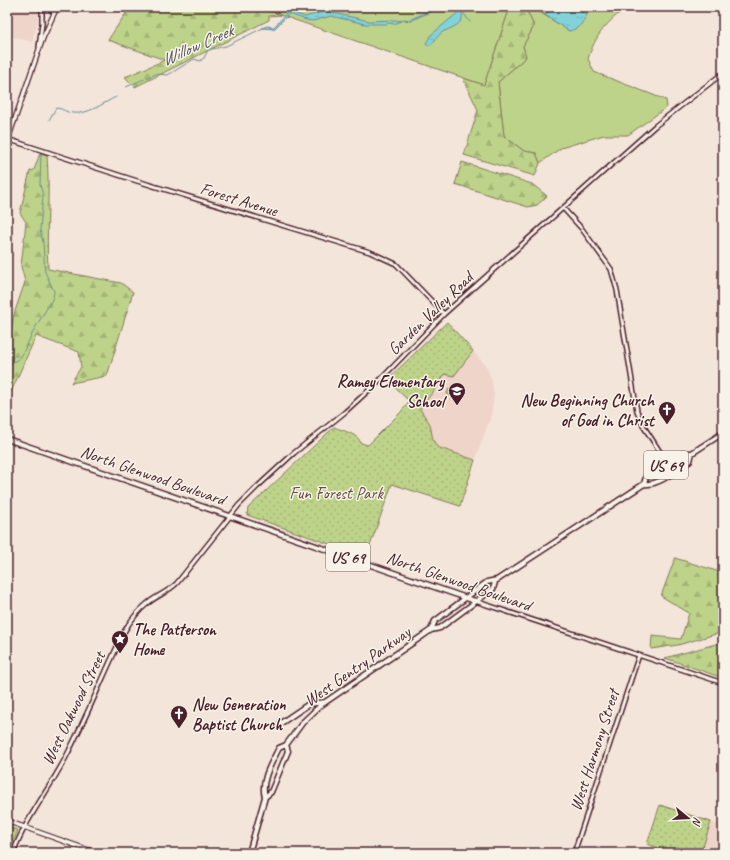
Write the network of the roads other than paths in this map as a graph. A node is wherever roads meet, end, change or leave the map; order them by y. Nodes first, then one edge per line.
1 (42, 7) edge
2 (47, 7) edge
3 (57, 7) edge
4 (54, 12) junction
5 (38, 49) junction
6 (723, 73) edge
7 (7, 140) edge
8 (563, 208) junction
9 (444, 314) junction
10 (723, 433) edge
11 (7, 438) edge
12 (692, 453) junction
13 (668, 464) junction
14 (673, 472) junction
15 (644, 484) junction
16 (232, 516) junction
17 (495, 582) junction
18 (172, 588) joint
19 (464, 598) junction
20 (475, 601) junction
21 (430, 630) junction
22 (639, 656) junction
23 (723, 683) edge
24 (325, 702) junction
25 (281, 723) dead end
26 (286, 745) junction
27 (264, 797) junction
28 (7, 821) edge
29 (24, 826) junction
30 (13, 853) edge
31 (97, 853) edge
32 (249, 853) edge
33 (574, 853) edge

1 - 5 street
2 - 4 street
3 - 4 main road
4 - 5 main road
5 - 7 main road
6 - 8 street, Garden Valley Road
7 - 9 street, Forest Avenue
8 - 9 street, Garden Valley Road
8 - 13 street
9 - 16 street, Garden Valley Road
10 - 12 main road, West Gentry Parkway / US 69
11 - 16 main road, North Glenwood Boulevard / US 69
12 - 13 main road, West Gentry Parkway / US 69
12 - 14 main road, West Gentry Parkway / US 69
13 - 14 street
13 - 15 main road, West Gentry Parkway / US 69
14 - 15 main road, West Gentry Parkway / US 69
15 - 17 main road, West Gentry Parkway / US 69
16 - 18 street, Garden Valley Road
16 - 19 main road, North Glenwood Boulevard / US 69
17 - 19 main road, West Gentry Parkway / US 69
17 - 20 main road, West Gentry Parkway / US 69
18 - 29 street, West Oakwood Street
19 - 20 main road, North Glenwood Boulevard / US 69
19 - 21 main road, West Gentry Parkway
20 - 21 main road, West Gentry Parkway
20 - 22 street, North Glenwood Boulevard
21 - 24 main road, West Gentry Parkway
22 - 23 street, North Glenwood Boulevard
22 - 33 street, West Harmony Street
24 - 25 main road
24 - 26 main road, West Gentry Parkway
26 - 27 main road, West Gentry Parkway
26 - 27 main road, West Gentry Parkway
27 - 32 main road, West Gentry Parkway
28 - 29 main road
29 - 30 street, West Oakwood Street
29 - 31 main road

